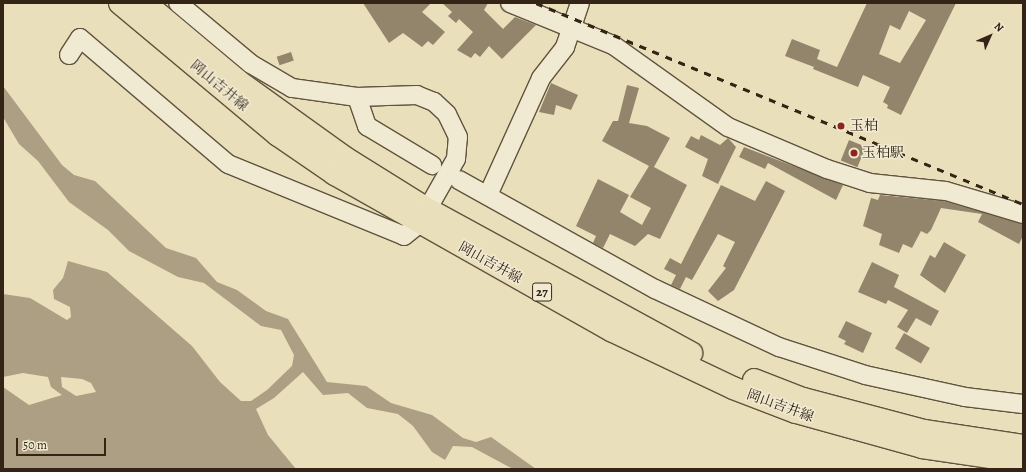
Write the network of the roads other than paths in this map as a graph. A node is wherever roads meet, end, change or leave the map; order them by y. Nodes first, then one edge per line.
1 (120, 3) edge
2 (145, 3) edge
3 (178, 3) edge
4 (510, 3) edge
5 (580, 3) edge
6 (571, 28) junction
7 (69, 55) dead end
8 (357, 97) junction
9 (432, 164) dead end
10 (459, 180) dead end
11 (488, 195) junction
12 (1023, 214) edge
13 (423, 216) junction
14 (1023, 404) edge
15 (1023, 446) edge
16 (1023, 462) edge

1 - 13 main road, 岡山吉井線 / 27
2 - 13 main road, 岡山吉井線 / 27
3 - 8 street
4 - 6 street
5 - 6 street
6 - 11 street
6 - 12 street
7 - 13 street
8 - 9 street
8 - 13 street
10 - 11 street
11 - 14 street
13 - 15 main road, 岡山吉井線 / 27
13 - 16 main road, 岡山吉井線 / 27

